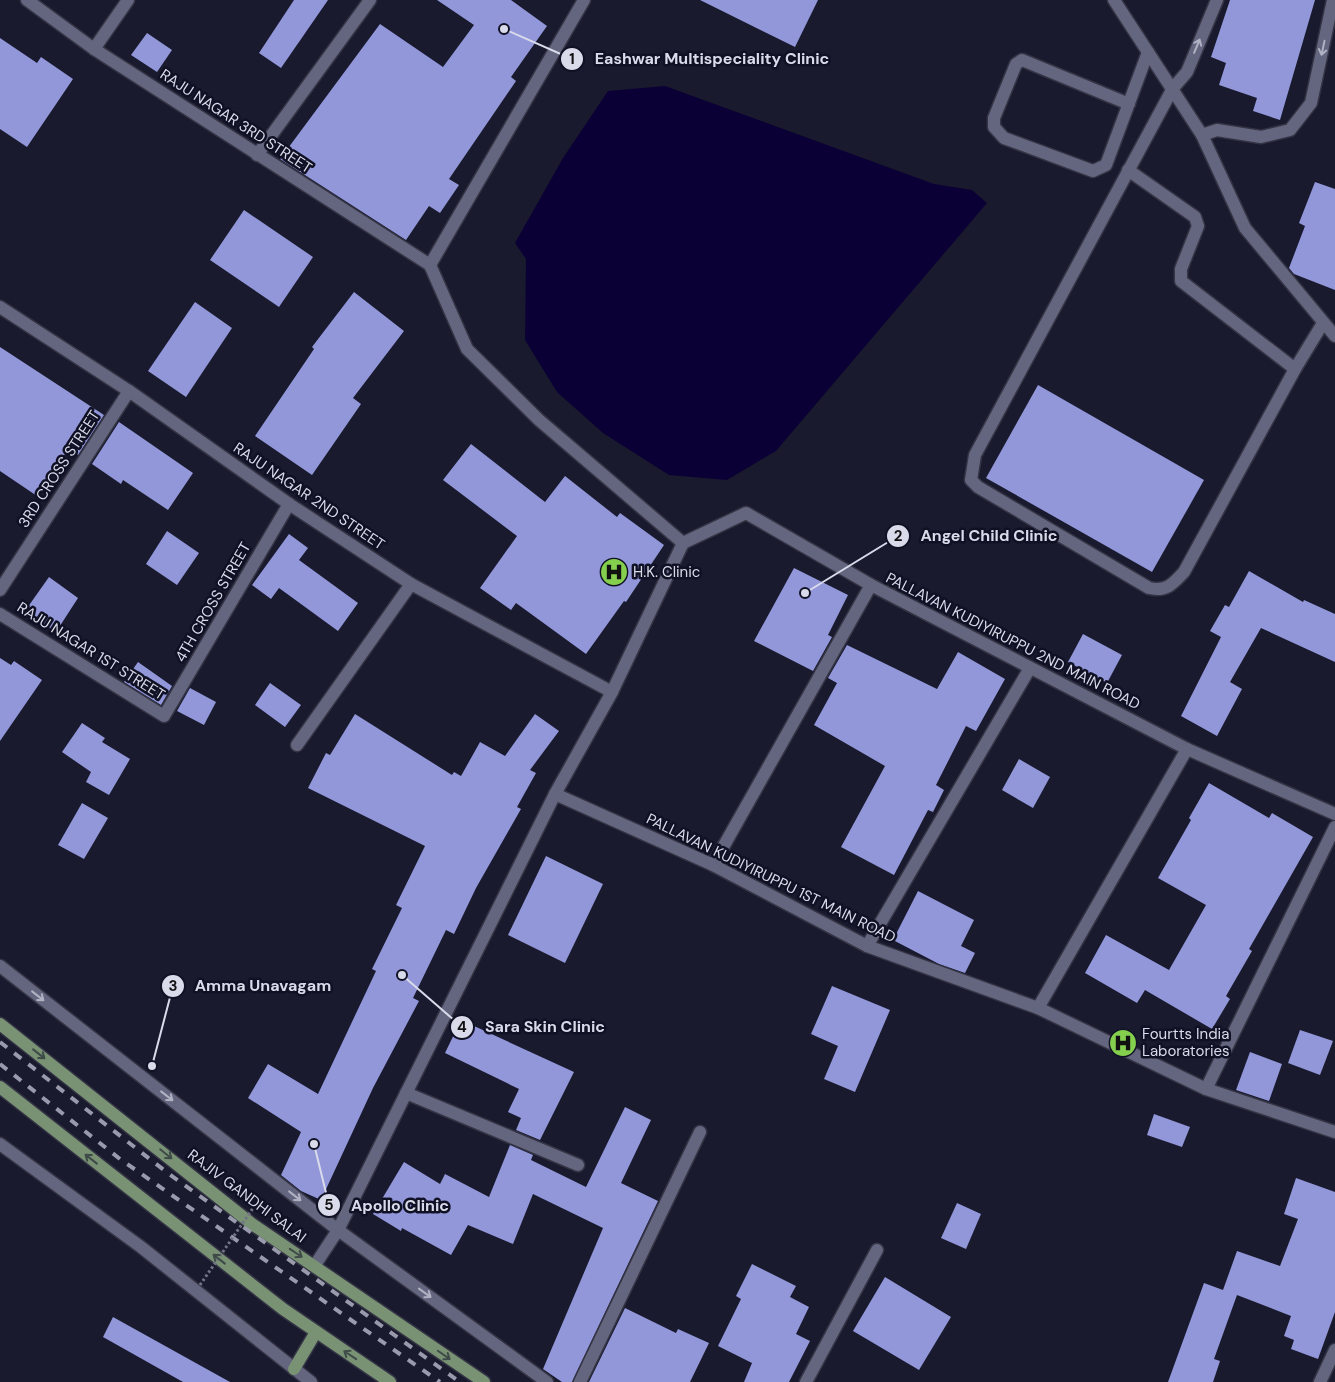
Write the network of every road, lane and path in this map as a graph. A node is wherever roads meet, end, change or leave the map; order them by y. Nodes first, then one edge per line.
1 (27, 0) edge
2 (128, 0) edge
3 (370, 0) edge
4 (584, 0) edge
5 (1114, 0) edge
6 (1217, 0) edge
7 (1333, 0) edge
8 (94, 49) junction
9 (1148, 52) junction
10 (1173, 88) junction
11 (1128, 104) junction
12 (1202, 135) junction
13 (257, 154) junction
14 (1128, 170) junction
15 (430, 265) junction
16 (0, 307) edge
17 (1323, 324) junction
18 (1335, 336) edge
19 (1295, 370) junction
20 (129, 391) junction
21 (289, 504) junction
22 (683, 543) junction
23 (411, 584) junction
24 (871, 585) junction
25 (0, 590) edge
26 (0, 614) edge
27 (1030, 668) junction
28 (612, 692) junction
29 (164, 716) joint
30 (297, 745) dead end
31 (1187, 749) junction
32 (555, 794) junction
33 (1335, 814) edge
34 (1335, 826) edge
35 (713, 865) junction
36 (868, 946) junction
37 (0, 966) edge
38 (1038, 1008) junction
39 (0, 1024) edge
40 (0, 1087) edge
41 (1206, 1089) junction
42 (406, 1093) junction
43 (700, 1132) dead end
44 (1335, 1132) edge
45 (0, 1144) edge
46 (578, 1165) dead end
47 (260, 1198) dead end
48 (338, 1230) junction
49 (877, 1250) dead end
50 (314, 1265) junction
51 (200, 1285) dead end
52 (316, 1332) junction
53 (1335, 1350) edge
54 (294, 1369) junction
55 (311, 1382) edge
56 (390, 1382) edge
57 (484, 1382) edge
58 (547, 1382) edge
59 (580, 1382) edge
60 (806, 1382) edge
61 (1320, 1382) edge

1 - 8 street, RAJU NAGAR 3RD STREET
2 - 8 street
3 - 13 street
4 - 15 street
5 - 9 street
10 -> 6 street
7 -> 12 street
8 - 13 street, RAJU NAGAR 3RD STREET
9 - 10 street
9 - 11 street
10 - 12 street
10 - 14 street
11 - 11 street
12 - 17 street
13 - 15 street, RAJU NAGAR 3RD STREET
14 - 19 street
14 - 19 street
15 - 22 street
16 - 20 street, RAJU NAGAR 2ND STREET
17 - 18 street
17 - 19 street
20 - 21 street, RAJU NAGAR 2ND STREET
20 - 25 street, 3RD CROSS STREET
21 - 23 street, RAJU NAGAR 2ND STREET
21 - 29 street, 4TH CROSS STREET
22 - 24 street, PALLAVAN KUDIYIRUPPU 2ND MAIN ROAD
22 - 28 street
23 - 28 street, RAJU NAGAR 2ND STREET
23 - 30 street
24 - 27 street, PALLAVAN KUDIYIRUPPU 2ND MAIN ROAD
24 - 35 street
26 - 29 street, RAJU NAGAR 1ST STREET
27 - 31 street, PALLAVAN KUDIYIRUPPU 2ND MAIN ROAD
27 - 36 street
28 - 32 street
31 - 33 street, PALLAVAN KUDIYIRUPPU 2ND MAIN ROAD
31 - 38 street
32 - 35 street, PALLAVAN KUDIYIRUPPU 1ST MAIN ROAD
32 - 42 street
34 - 41 street
35 - 36 street, PALLAVAN KUDIYIRUPPU 1ST MAIN ROAD
36 - 38 street, PALLAVAN KUDIYIRUPPU 1ST MAIN ROAD
37 -> 48 street
38 - 41 street, PALLAVAN KUDIYIRUPPU 1ST MAIN ROAD
39 -> 50 main road, RAJIV GANDHI SALAI
52 -> 40 main road
41 - 44 street, PALLAVAN KUDIYIRUPPU 1ST MAIN ROAD
42 - 46 street
42 - 48 street
43 - 59 street
45 - 54 street
47 - 51 path, bridge
48 - 50 street
48 -> 58 street
49 - 60 street
50 -> 57 main road, RAJIV GANDHI SALAI
52 - 54 main road
56 -> 52 main road
53 - 61 street
54 - 55 street

